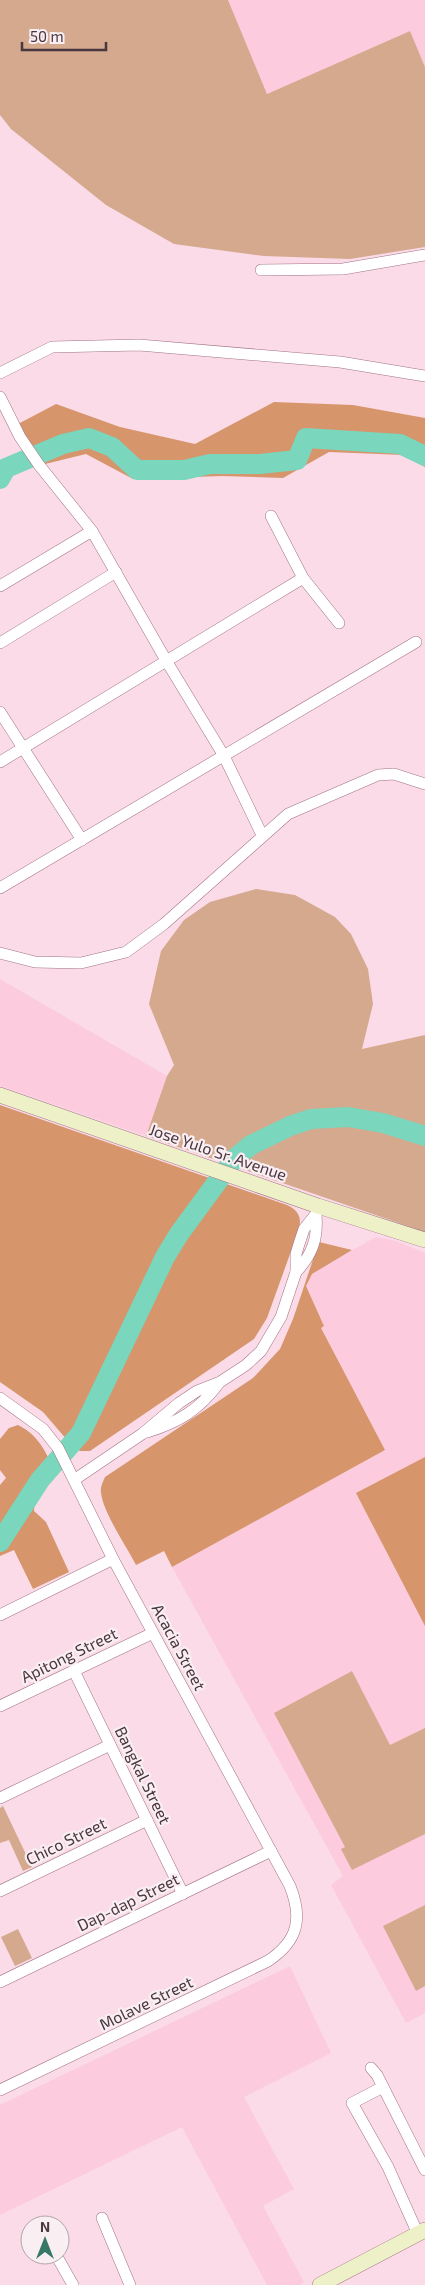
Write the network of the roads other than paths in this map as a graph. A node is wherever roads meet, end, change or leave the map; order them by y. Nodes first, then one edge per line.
1 (425, 255) edge
2 (261, 270) dead end
3 (0, 373) edge
4 (425, 376) edge
5 (0, 397) edge
6 (271, 516) dead end
7 (92, 531) junction
8 (116, 572) junction
9 (303, 578) junction
10 (0, 586) edge
11 (339, 623) dead end
12 (416, 642) dead end
13 (0, 643) edge
14 (167, 662) junction
15 (0, 712) edge
16 (24, 748) junction
17 (224, 756) junction
18 (0, 762) edge
19 (425, 784) edge
20 (262, 835) junction
21 (82, 840) junction
22 (0, 888) edge
23 (0, 953) edge
24 (0, 1094) edge
25 (317, 1210) junction
26 (425, 1240) edge
27 (220, 1382) junction
28 (0, 1398) edge
29 (142, 1434) junction
30 (74, 1480) junction
31 (113, 1559) junction
32 (0, 1615) edge
33 (153, 1633) junction
34 (74, 1671) junction
35 (0, 1706) edge
36 (110, 1746) junction
37 (0, 1798) edge
38 (147, 1820) junction
39 (271, 1852) junction
40 (0, 1891) edge
41 (183, 1894) junction
42 (295, 1931) joint
43 (0, 1982) edge
44 (371, 2068) dead end
45 (1, 2087) edge
46 (383, 2087) junction
47 (425, 2170) edge
48 (102, 2218) dead end
49 (422, 2232) edge
50 (61, 2265) edge
51 (72, 2285) edge
52 (130, 2285) edge
53 (320, 2285) edge

1 - 2 street
3 - 4 street
5 - 7 street
6 - 9 street
7 - 8 street
7 - 10 street
8 - 13 street
8 - 14 street
9 - 11 street
9 - 14 street
12 - 17 street
14 - 16 street
14 - 17 street
15 - 16 street
16 - 18 street
16 - 21 street
17 - 20 street
17 - 21 street
19 - 20 street
20 - 23 street
21 - 22 street
24 - 25 street, Jose Yulo Sr. Avenue
25 - 26 street, Jose Yulo Sr. Avenue
25 - 27 street
27 - 29 street
27 - 29 street
28 - 30 street, Acacia Street
29 - 30 street
30 - 31 street, Acacia Street
31 - 32 street
31 - 33 street, Acacia Street
33 - 34 street, Apitong Street
33 - 39 street, Acacia Street
34 - 35 street, Apitong Street
34 - 36 street, Bangkal Street
36 - 37 street
36 - 38 street, Bangkal Street
38 - 40 street, Chico Street
38 - 41 street, Bangkal Street
39 - 41 street, Dap-dap Street
39 - 42 street, Acacia Street
41 - 43 street, Dap-dap Street
42 - 45 street, Molave Street
44 - 46 street
46 - 47 street
46 - 49 street
48 - 52 street
49 - 53 street
50 - 51 street

